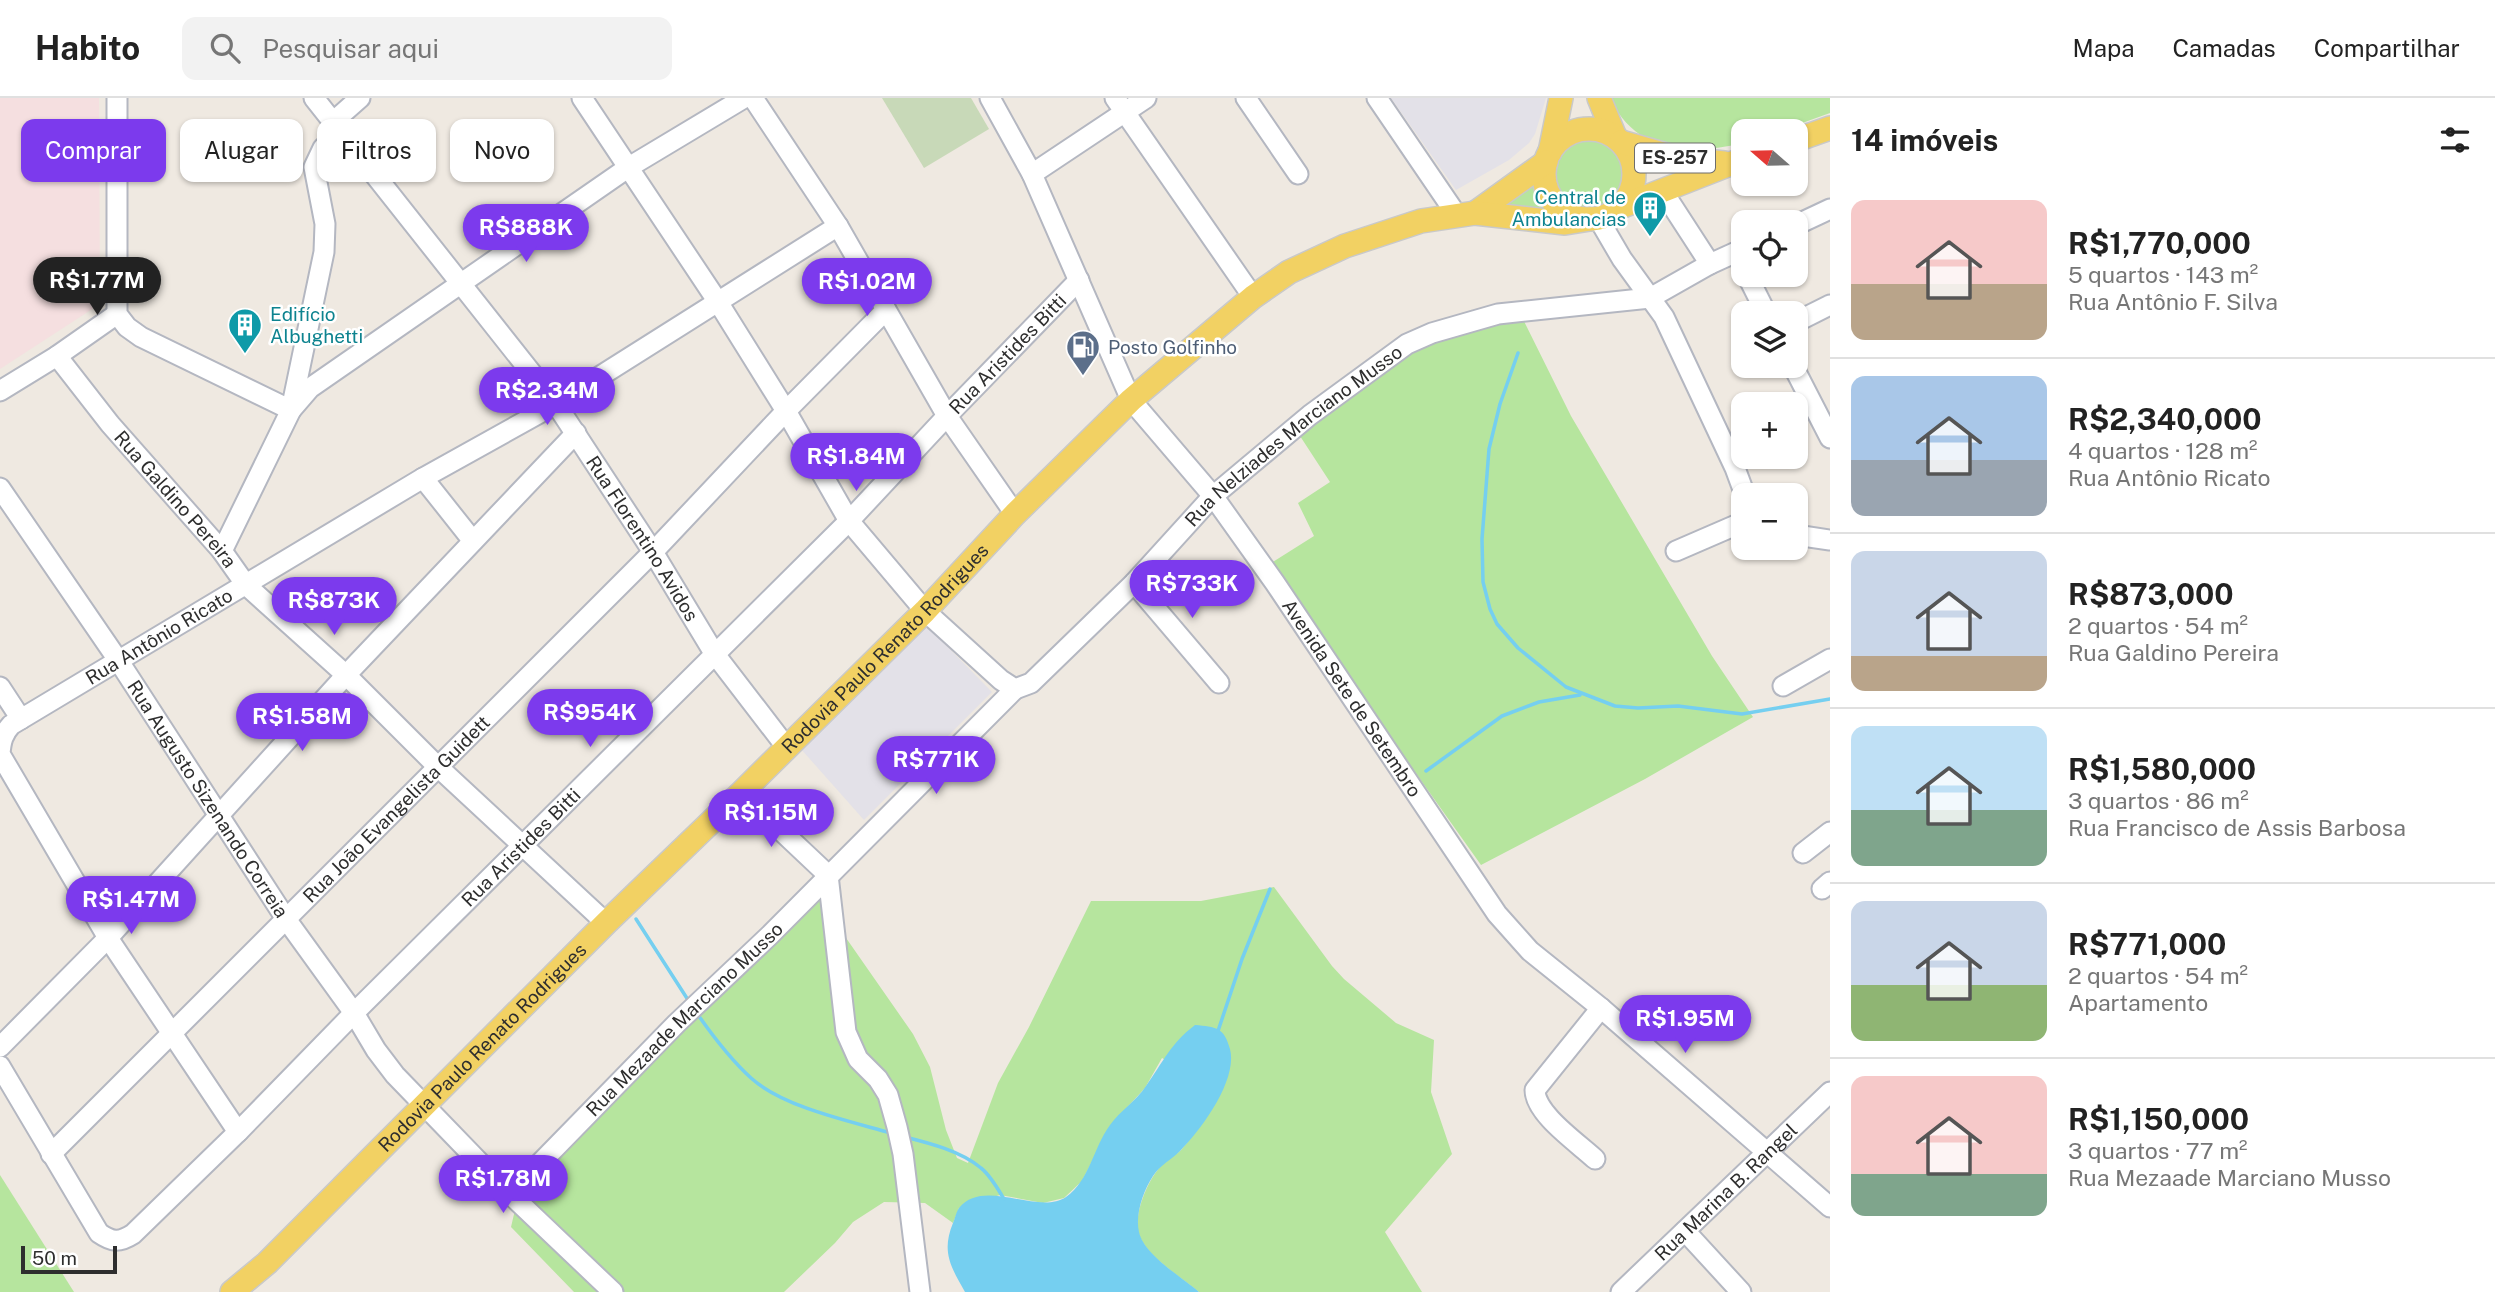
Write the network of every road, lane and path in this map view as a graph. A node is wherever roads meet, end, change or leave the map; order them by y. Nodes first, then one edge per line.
1 (117, 98) edge
2 (314, 98) edge
3 (360, 98) edge
4 (583, 98) edge
5 (744, 98) edge
6 (753, 98) edge
7 (990, 98) edge
8 (1146, 98) edge
9 (1246, 98) edge
10 (1377, 98) edge
11 (1561, 98) edge
12 (1599, 98) edge
13 (1120, 106) edge
14 (331, 119) edge
15 (343, 119) edge
16 (1830, 128) edge
17 (1808, 136) edge
18 (1618, 139) junction
19 (1548, 157) junction
20 (317, 161) edge
21 (1731, 161) edge
22 (1731, 163) edge
23 (629, 167) junction
24 (1032, 174) junction
25 (1297, 174) dead end
26 (382, 182) edge
27 (1662, 191) junction
28 (1830, 209) edge
29 (1466, 213) junction
30 (1602, 215) junction
31 (1808, 219) edge
32 (838, 226) junction
33 (1731, 259) edge
34 (1710, 264) junction
35 (1079, 280) junction
36 (463, 284) junction
37 (1253, 297) junction
38 (1650, 298) junction
39 (718, 302) junction
40 (1830, 305) edge
41 (886, 310) junction
42 (117, 314) junction
43 (1808, 316) edge
44 (57, 356) junction
45 (1800, 378) edge
46 (0, 391) edge
47 (1131, 400) junction
48 (556, 404) junction
49 (291, 410) junction
50 (786, 411) junction
51 (947, 416) junction
52 (1827, 426) edge
53 (576, 433) junction
54 (423, 478) junction
55 (1741, 483) edge
56 (0, 488) edge
57 (1213, 496) junction
58 (1015, 514) junction
59 (849, 521) junction
60 (1731, 527) edge
61 (1808, 537) edge
62 (1830, 540) edge
63 (473, 541) junction
64 (222, 551) junction
65 (1676, 551) dead end
66 (653, 552) junction
67 (1134, 583) junction
68 (246, 585) junction
69 (925, 611) junction
70 (714, 653) junction
71 (1830, 659) edge
72 (118, 660) junction
73 (346, 675) junction
74 (1219, 683) dead end
75 (1008, 685) junction
76 (1783, 686) dead end
77 (0, 687) edge
78 (21, 719) junction
79 (787, 748) junction
80 (1, 754) edge
81 (437, 766) junction
82 (741, 793) junction
83 (218, 815) junction
84 (1830, 832) edge
85 (521, 846) junction
86 (1802, 853) dead end
87 (828, 875) junction
88 (286, 919) junction
89 (606, 923) junction
90 (108, 938) junction
91 (1601, 1008) junction
92 (354, 1013) junction
93 (171, 1032) junction
94 (0, 1047) edge
95 (0, 1066) edge
96 (1830, 1092) edge
97 (425, 1105) junction
98 (238, 1132) junction
99 (1767, 1152) junction
100 (51, 1154) junction
101 (1595, 1159) dead end
102 (510, 1194) junction
103 (1830, 1207) edge
104 (1685, 1231) junction
105 (232, 1292) edge
106 (612, 1292) edge
107 (920, 1292) edge
108 (1622, 1292) edge
109 (1741, 1292) edge

1 - 42 street
2 - 14 street, Rua Florentino Avidos
3 - 15 street
4 - 23 street
5 - 23 street
6 - 32 street
7 - 24 street, Avenida Sete de Setembro
8 - 13 street
9 - 25 street
10 - 29 street
11 - 19 main road
12 - 18 main road
13 - 24 street
13 - 37 street
16 - 17 main road
18 - 19 main road
18 - 21 main road, ES-257
18 - 30 main road
19 - 29 main road, ES-257
19 - 30 main road
20 - 49 street
22 - 27 main road, ES-257
23 - 36 street
23 - 39 street
24 - 35 street, Avenida Sete de Setembro
26 - 36 street, Rua Florentino Avidos
27 - 30 main road, ES-257
27 - 34 street
28 - 31 street
29 - 30 main road, ES-257
29 - 37 main road, Rodovia Paulo Renato Rodrigues / ES-257
30 - 38 street
32 - 39 street, Rua Antônio Ricato
32 - 41 street
33 - 34 street
34 - 38 street
35 - 47 street, Avenida Sete de Setembro
35 - 51 street, Rua Aristides Bitti
36 - 48 street, Rua Florentino Avidos
36 - 49 street
37 - 47 main road, Rodovia Paulo Renato Rodrigues / ES-257
38 - 55 street
38 - 57 street, Rua Nelziades Marciano Musso
39 - 48 street, Rua Antônio Ricato
39 - 50 street
40 - 43 street
41 - 50 street, Rua João Evangelista Guidett
41 - 51 street
42 - 44 street
42 - 49 street
44 - 46 street
44 - 64 street, Rua Galdino Pereira
45 - 52 street
47 - 57 street, Avenida Sete de Setembro
47 - 58 main road, Rodovia Paulo Renato Rodrigues / ES-257
48 - 53 street, Rua Florentino Avidos
48 - 54 street, Rua Antônio Ricato
49 - 64 street
50 - 59 street
50 - 66 street, Rua João Evangelista Guidett
51 - 58 street
51 - 59 street, Rua Aristides Bitti
53 - 63 street
53 - 66 street, Rua Florentino Avidos
54 - 63 street
54 - 68 street, Rua Antônio Ricato
56 - 72 street, Rua Augusto Sizenando Correia
57 - 67 street, Rua Nelziades Marciano Musso
57 - 91 street, Avenida Sete de Setembro
58 - 69 main road, Rodovia Paulo Renato Rodrigues / ES-257
59 - 69 street
59 - 70 street, Rua Aristides Bitti
60 - 65 street
61 - 62 street
63 - 73 street
64 - 68 street, Rua Galdino Pereira
66 - 70 street, Rua Florentino Avidos
66 - 81 street, Rua João Evangelista Guidett
67 - 74 street
67 - 75 street, Rua Nelziades Marciano Musso
68 - 72 street, Rua Antônio Ricato
68 - 73 street, Rua Galdino Pereira
69 - 75 street
69 - 79 main road, Rodovia Paulo Renato Rodrigues / ES-257
70 - 79 street, Rua Florentino Avidos
70 - 85 street, Rua Aristides Bitti
71 - 76 street
72 - 78 street, Rua Antônio Ricato
72 - 83 street, Rua Augusto Sizenando Correia
73 - 81 street, Rua Galdino Pereira
73 - 83 street
75 - 87 street, Rua Mezaade Marciano Musso
77 - 78 street
78 - 80 street, Rua Antônio Ricato
79 - 82 main road, Rodovia Paulo Renato Rodrigues / ES-257
80 - 90 street
81 - 85 street, Rua Galdino Pereira
81 - 88 street, Rua João Evangelista Guidett
82 - 87 street
82 - 89 main road, Rodovia Paulo Renato Rodrigues / ES-257
83 - 88 street, Rua Augusto Sizenando Correia
83 - 90 street
84 - 86 street
85 - 89 street, Rua Galdino Pereira
85 - 92 street, Rua Aristides Bitti
87 - 102 street, Rua Mezaade Marciano Musso
87 - 107 street
88 - 92 street, Rua Augusto Sizenando Correia
88 - 93 street, Rua João Evangelista Guidett
89 - 97 main road, Rodovia Paulo Renato Rodrigues / ES-257
90 - 93 street
90 - 94 street
91 - 99 street, Avenida Sete de Setembro
91 - 101 street
92 - 97 street, Rua Augusto Sizenando Correia
92 - 98 street, Rua Aristides Bitti
93 - 98 street
93 - 100 street, Rua João Evangelista Guidett
95 - 100 street
96 - 99 street, Rua Marina B. Rangel
97 - 102 street, Rua Augusto Sizenando Correia
97 - 105 main road, Rodovia Paulo Renato Rodrigues / ES-257
98 - 100 street, Rua Aristides Bitti
99 - 103 street, Avenida Sete de Setembro
99 - 104 street, Rua Marina B. Rangel
102 - 106 street, Rua Augusto Sizenando Correia
104 - 108 street, Rua Marina B. Rangel
104 - 109 street

